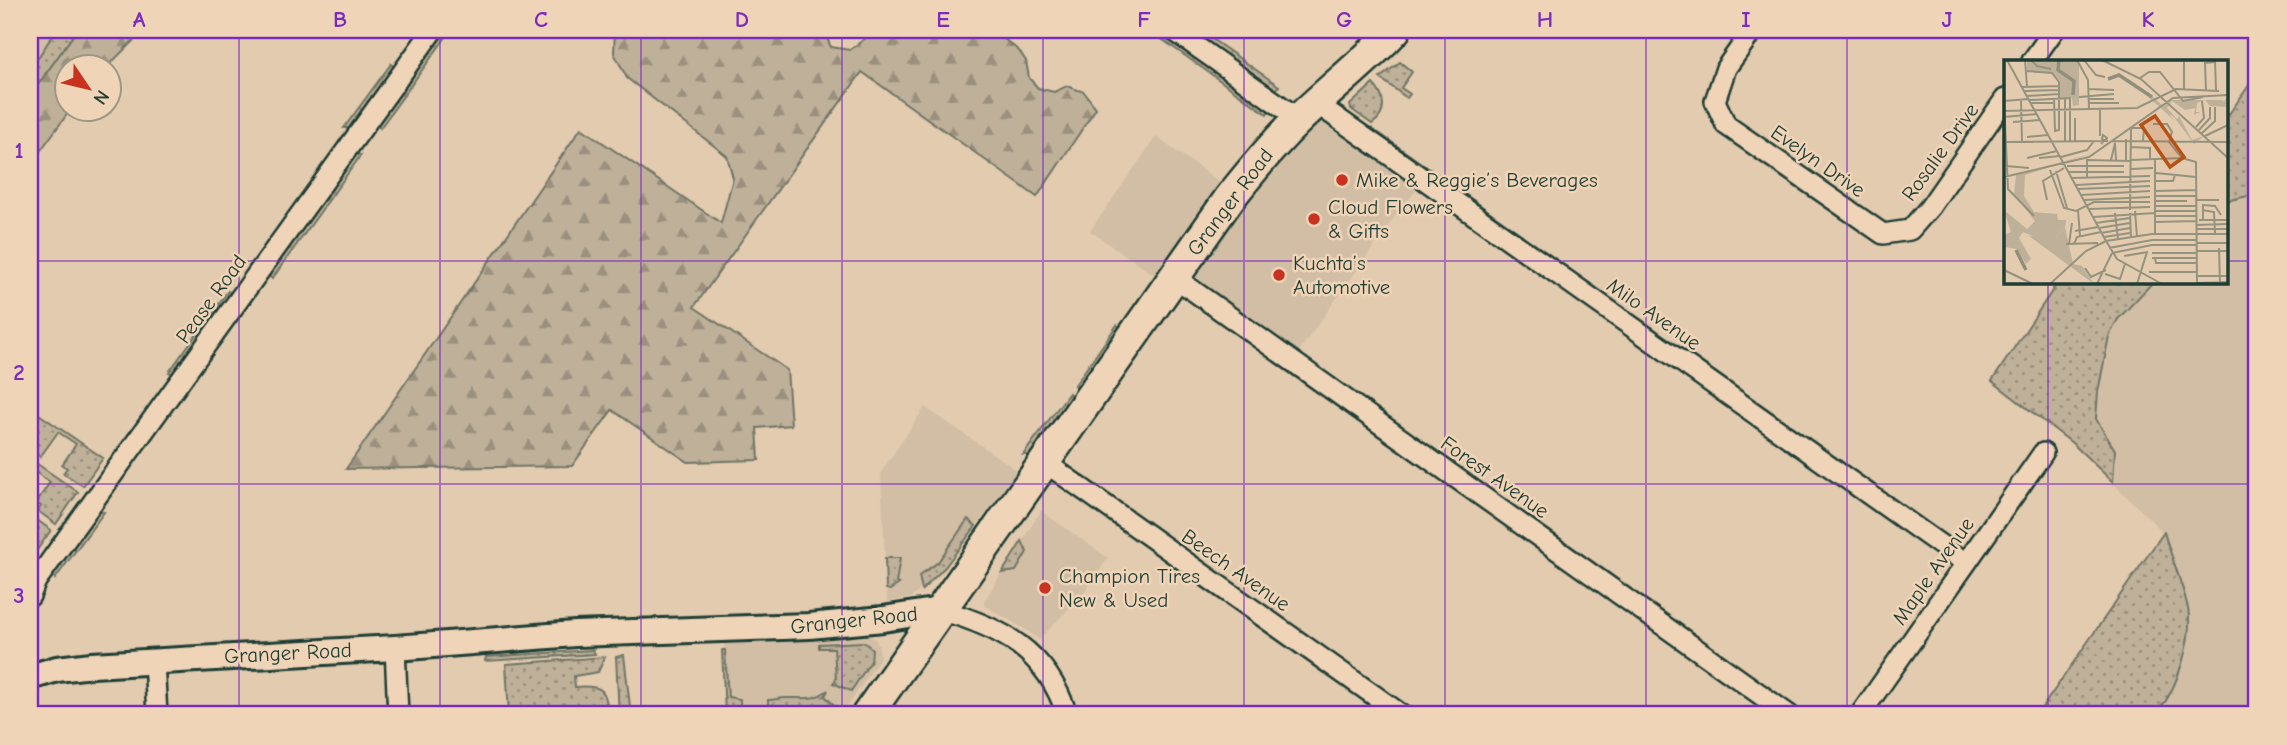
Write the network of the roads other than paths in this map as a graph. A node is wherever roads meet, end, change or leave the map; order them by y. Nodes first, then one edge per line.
1 (433, 30) edge
2 (1173, 30) edge
3 (1395, 30) edge
4 (1753, 30) edge
5 (2054, 30) edge
6 (2033, 60) edge
7 (2004, 100) edge
8 (1308, 111) junction
9 (1910, 230) joint
10 (1174, 277) junction
11 (2043, 453) dead end
12 (1044, 461) junction
13 (1966, 563) junction
14 (30, 596) edge
15 (940, 610) junction
16 (395, 648) junction
17 (154, 661) junction
18 (30, 676) edge
19 (157, 715) edge
20 (398, 715) edge
21 (867, 715) edge
22 (1067, 715) edge
23 (1402, 715) edge
24 (1789, 715) edge
25 (1860, 715) edge

1 - 14 street, Pease Road
2 - 8 street, Milo Avenue
3 - 8 main road, Granger Road
4 - 9 street, Evelyn Drive
5 - 6 street
7 - 9 street, Rosalie Drive
8 - 10 main road, Granger Road
8 - 13 street, Milo Avenue
10 - 12 main road, Granger Road
10 - 24 street, Forest Avenue
11 - 13 street, Maple Avenue
12 - 15 main road, Granger Road
12 - 23 street, Beech Avenue
13 - 25 street, Maple Avenue
15 - 16 street, Granger Road
15 - 21 main road
15 - 22 street
16 - 17 street, Granger Road
16 - 20 street
17 - 18 street, Granger Road
17 - 19 street

